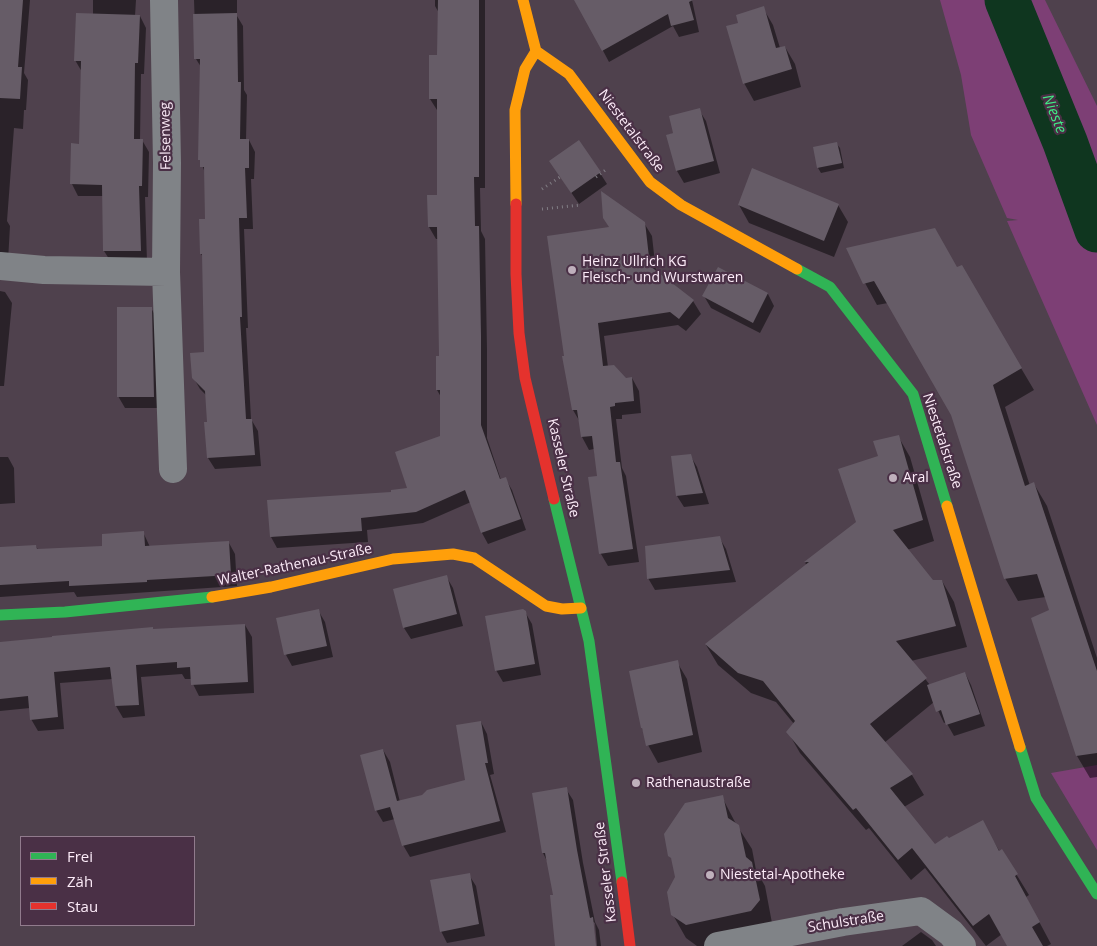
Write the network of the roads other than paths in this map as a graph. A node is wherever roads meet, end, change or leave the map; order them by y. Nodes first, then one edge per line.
1 (164, 0) edge
2 (523, 0) edge
3 (536, 51) junction
4 (0, 266) edge
5 (166, 272) junction
6 (173, 469) dead end
7 (581, 608) junction
8 (0, 616) edge
9 (1097, 894) edge
10 (630, 946) edge
11 (718, 946) edge
12 (962, 946) edge

1 - 5 street, Felsenweg
2 - 3 main road
3 - 7 main road, Kasseler Straße
3 - 9 main road, Niestetalstraße
4 - 5 street
5 - 6 street, Felsenweg
7 - 8 main road, Walter-Rathenau-Straße
7 - 10 main road, Kasseler Straße
11 - 12 street, Schulstraße

